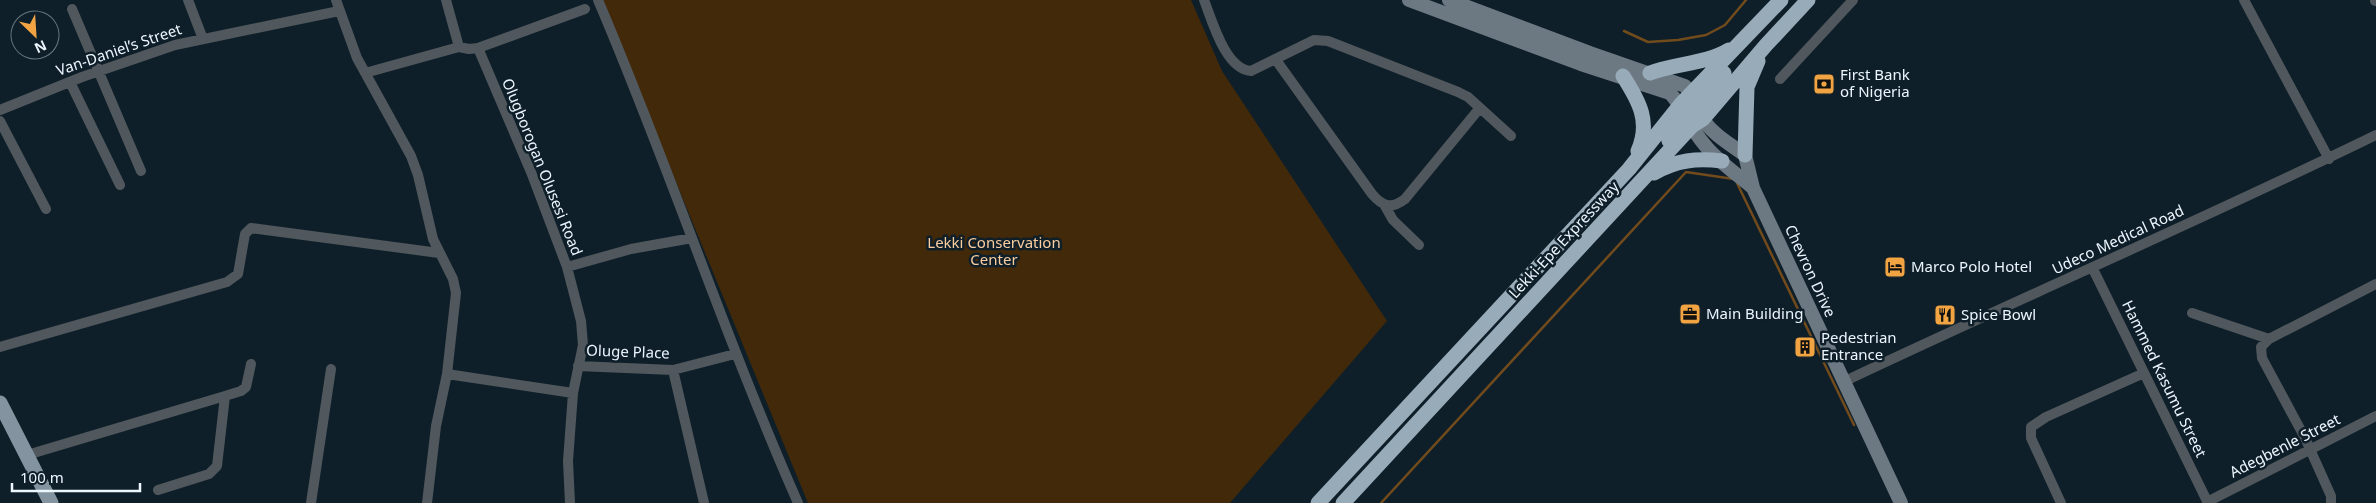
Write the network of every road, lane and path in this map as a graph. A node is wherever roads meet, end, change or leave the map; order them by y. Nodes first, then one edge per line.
1 (188, 0) edge
2 (336, 0) edge
3 (446, 0) edge
4 (598, 0) edge
5 (1204, 0) edge
6 (1410, 0) edge
7 (1449, 0) edge
8 (1781, 0) edge
9 (1791, 0) edge
10 (1808, 0) edge
11 (1853, 0) edge
12 (2244, 0) edge
13 (72, 9) dead end
14 (585, 9) dead end
15 (339, 11) junction
16 (203, 39) junction
17 (1739, 45) junction
18 (1766, 45) junction
19 (459, 47) junction
20 (478, 48) junction
21 (1276, 60) junction
22 (97, 71) junction
23 (365, 73) junction
24 (1650, 73) junction
25 (1623, 76) junction
26 (1780, 79) dead end
27 (70, 82) junction
28 (1479, 109) junction
29 (0, 110) edge
30 (1692, 111) junction
31 (0, 121) edge
32 (2376, 135) edge
33 (1511, 136) dead end
34 (1745, 155) junction
35 (2329, 158) junction
36 (1722, 161) junction
37 (1629, 169) junction
38 (141, 171) dead end
39 (1648, 176) junction
40 (120, 185) dead end
41 (1753, 188) junction
42 (1385, 206) junction
43 (46, 210) dead end
44 (1595, 232) junction
45 (692, 238) junction
46 (1419, 245) dead end
47 (439, 252) junction
48 (566, 268) junction
49 (2093, 269) junction
50 (2376, 284) edge
51 (2192, 314) dead end
52 (2269, 339) junction
53 (0, 347) edge
54 (735, 354) junction
55 (251, 364) dead end
56 (578, 366) junction
57 (331, 369) dead end
58 (673, 370) junction
59 (2144, 373) junction
60 (447, 374) junction
61 (1843, 382) junction
62 (573, 393) junction
63 (225, 396) junction
64 (0, 403) edge
65 (2376, 416) edge
66 (2311, 450) junction
67 (27, 455) junction
68 (158, 490) dead end
69 (2207, 502) edge
70 (52, 503) edge
71 (311, 503) edge
72 (427, 503) edge
73 (570, 503) edge
74 (704, 503) edge
75 (798, 503) edge
76 (1318, 503) edge
77 (1344, 503) edge
78 (1901, 503) edge
79 (2060, 503) edge
80 (2332, 503) edge

1 - 16 street
2 - 15 street
3 - 19 street
4 - 45 street
5 - 21 street
6 - 25 street
7 - 24 street
8 - 17 highway, Lekki-Epe Expressway
9 - 30 highway
10 - 18 highway, Lekki-Epe Expressway
11 - 26 street
12 - 35 street
13 - 22 street
14 - 20 street
15 - 16 street, Van-Daniel’s Street
15 - 23 street
16 - 22 street, Van-Daniel’s Street
17 - 24 highway
17 - 30 highway, Lekki-Epe Expressway
18 - 30 highway, Lekki-Epe Expressway
18 - 34 highway
19 - 20 street
19 - 23 street
20 - 48 street, Olugborogan Olusesi Road
21 - 28 street
21 - 42 street
22 - 27 street, Van-Daniel’s Street
22 - 38 street
23 - 47 street
24 - 30 street
25 - 30 street
25 - 37 highway
27 - 29 street, Van-Daniel’s Street
27 - 40 street
28 - 33 street
28 - 42 street
30 - 34 street
30 - 36 street, Chevron Drive
30 - 37 highway, Lekki-Epe Expressway
30 - 39 highway, Lekki-Epe Expressway
30 - 44 highway
31 - 43 street
32 - 35 street, Udeco Medical Road
34 - 41 street, Chevron Drive
35 - 49 street, Udeco Medical Road
36 - 39 highway
36 - 41 street, Chevron Drive
37 - 76 highway, Lekki-Epe Expressway
39 - 44 highway, Lekki-Epe Expressway
41 - 61 street, Chevron Drive
42 - 46 street
44 - 77 highway, Lekki-Epe Expressway
45 - 48 street
45 - 54 street
47 - 53 street
47 - 60 street
48 - 56 street, Olugborogan Olusesi Road
49 - 59 street, Hammed Kasumu Street
49 - 61 street, Udeco Medical Road
50 - 52 street
51 - 52 street
52 - 66 street
54 - 58 street, Oluge Place
54 - 75 street
55 - 63 street
56 - 58 street, Oluge Place
56 - 62 street, Olugborogan Olusesi Road
57 - 71 street
58 - 74 street
59 - 69 street, Hammed Kasumu Street
59 - 79 street
60 - 62 street
60 - 72 street
61 - 78 street, Chevron Drive
62 - 73 street, Olugborogan Olusesi Road
63 - 67 street
63 - 68 street
64 - 67 main road
65 - 66 street, Adegbenle Street
66 - 69 street, Adegbenle Street
66 - 80 street
67 - 70 main road

